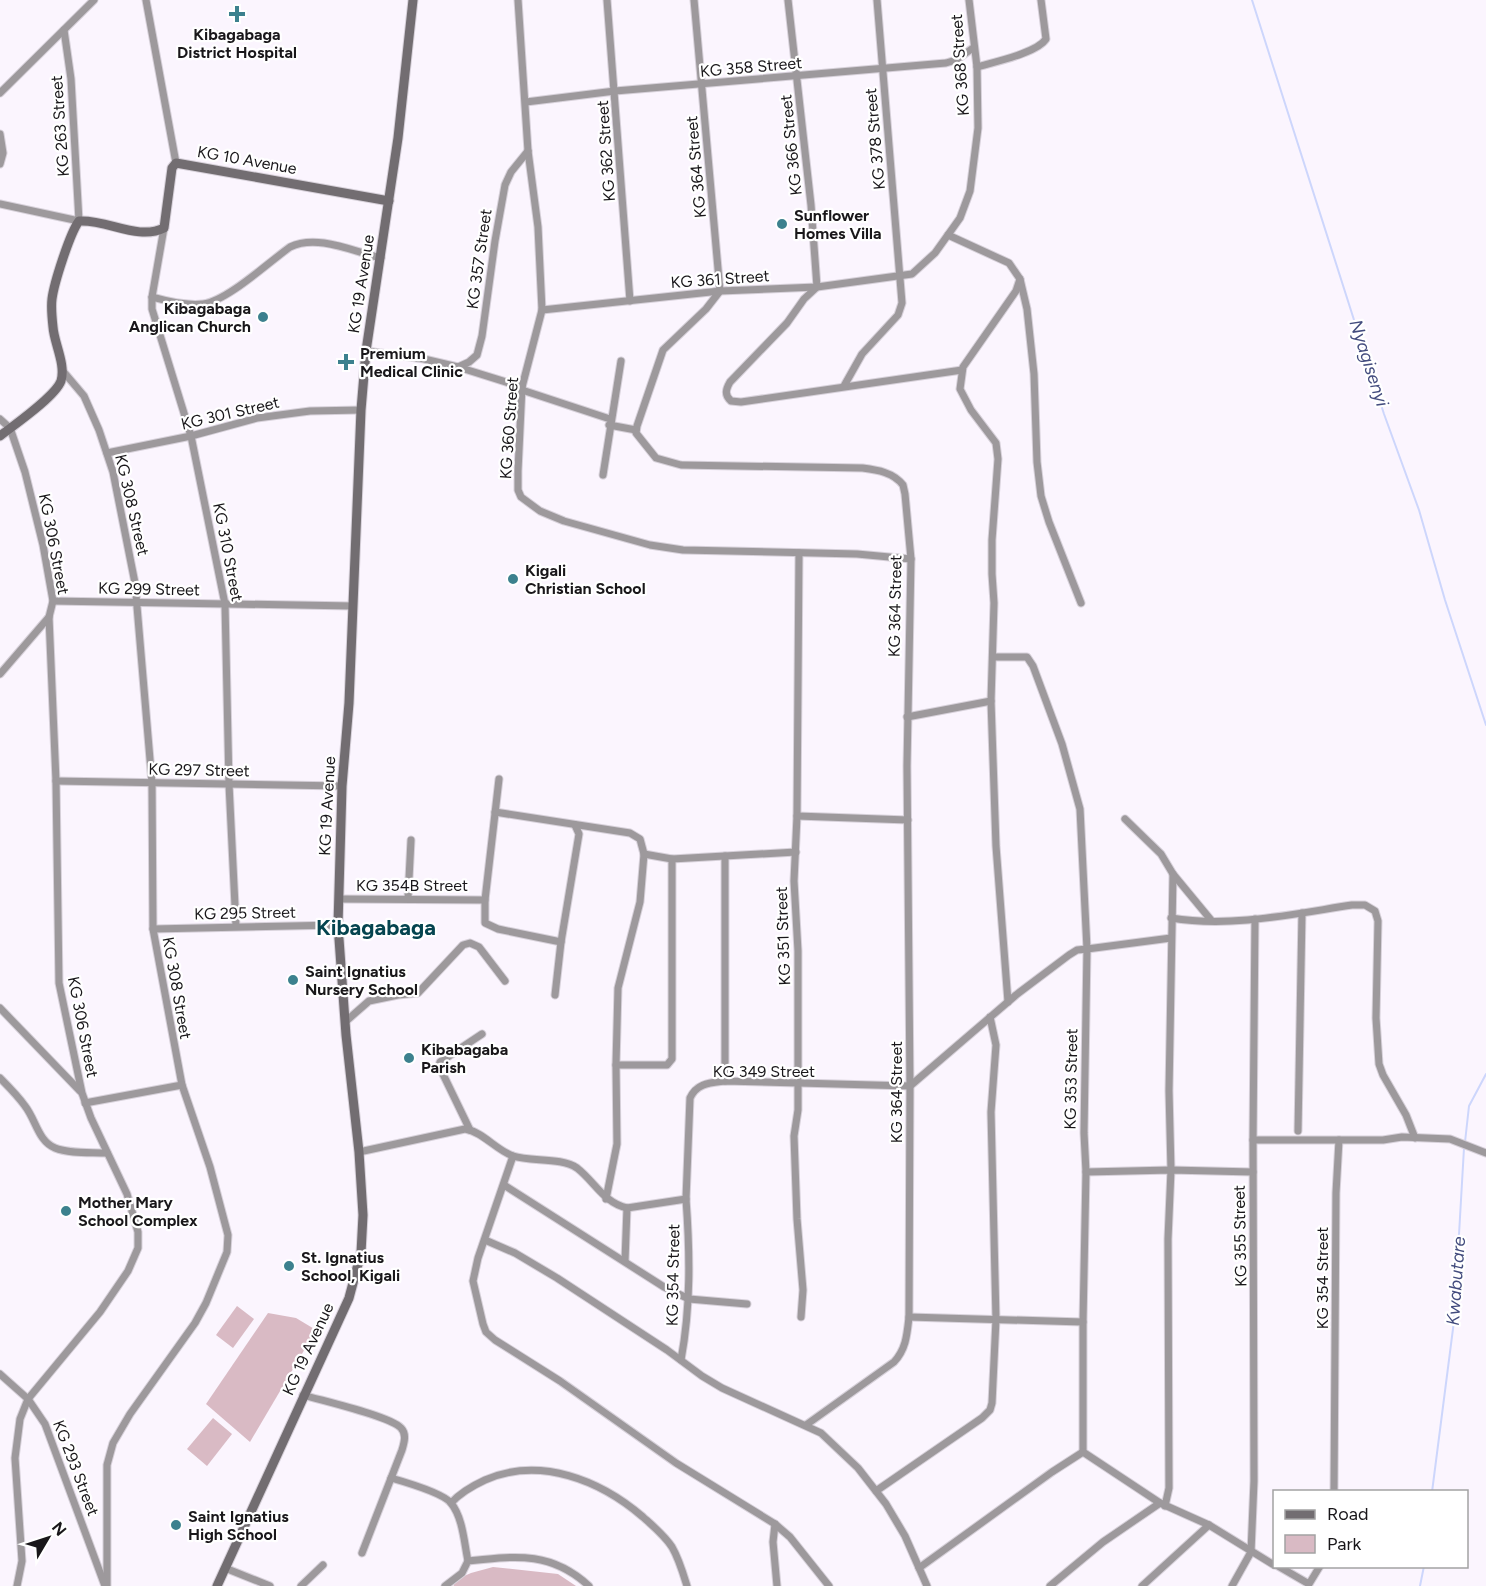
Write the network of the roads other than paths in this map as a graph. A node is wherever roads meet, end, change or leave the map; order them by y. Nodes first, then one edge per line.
1 (94, 0) edge
2 (146, 0) edge
3 (413, 0) edge
4 (518, 0) edge
5 (607, 0) edge
6 (694, 0) edge
7 (788, 0) edge
8 (877, 0) edge
9 (969, 0) edge
10 (1041, 0) edge
11 (64, 30) junction
12 (973, 48) junction
13 (883, 67) junction
14 (977, 67) junction
15 (798, 77) junction
16 (702, 84) junction
17 (615, 91) junction
18 (0, 93) edge
19 (526, 102) junction
20 (0, 134) edge
21 (528, 151) junction
22 (0, 164) edge
23 (176, 164) junction
24 (389, 201) junction
25 (0, 204) edge
26 (79, 221) junction
27 (164, 228) junction
28 (948, 235) junction
29 (381, 258) junction
30 (900, 275) junction
31 (1020, 279) junction
32 (817, 287) junction
33 (720, 291) junction
34 (152, 297) junction
35 (630, 301) junction
36 (542, 310) junction
37 (366, 351) junction
38 (621, 361) dead end
39 (458, 367) junction
40 (62, 370) junction
41 (962, 370) junction
42 (844, 386) junction
43 (522, 388) junction
44 (361, 410) junction
45 (0, 419) edge
46 (610, 422) junction
47 (10, 428) junction
48 (636, 430) junction
49 (0, 436) edge
50 (191, 436) junction
51 (106, 453) junction
52 (603, 475) dead end
53 (799, 554) junction
54 (910, 560) junction
55 (53, 601) junction
56 (137, 602) junction
57 (1081, 603) dead end
58 (225, 604) junction
59 (353, 606) junction
60 (49, 617) junction
61 (993, 657) junction
62 (0, 674) edge
63 (991, 701) junction
64 (907, 717) junction
65 (499, 779) dead end
66 (56, 781) junction
67 (152, 783) junction
68 (229, 784) junction
69 (342, 786) junction
70 (495, 812) junction
71 (797, 816) junction
72 (1125, 819) dead end
73 (908, 820) junction
74 (575, 825) junction
75 (411, 840) dead end
76 (796, 852) junction
77 (644, 854) junction
78 (726, 856) junction
79 (672, 859) junction
80 (1173, 874) junction
81 (408, 898) junction
82 (339, 899) junction
83 (485, 900) junction
84 (1302, 913) junction
85 (1171, 918) junction
86 (1255, 919) junction
87 (1211, 920) junction
88 (338, 925) junction
89 (236, 926) junction
90 (153, 929) junction
91 (1171, 938) junction
92 (561, 942) junction
93 (1087, 948) junction
94 (505, 981) dead end
95 (555, 995) dead end
96 (1008, 1002) junction
97 (0, 1008) edge
98 (990, 1017) junction
99 (345, 1022) junction
100 (483, 1034) dead end
101 (616, 1065) junction
102 (0, 1078) edge
103 (725, 1081) junction
104 (798, 1084) junction
105 (182, 1085) junction
106 (910, 1086) junction
107 (82, 1093) junction
108 (85, 1103) junction
109 (470, 1130) junction
110 (1298, 1131) dead end
111 (1415, 1138) junction
112 (1253, 1140) junction
113 (1339, 1140) junction
114 (359, 1152) junction
115 (107, 1153) junction
116 (1486, 1153) edge
117 (513, 1156) junction
118 (1171, 1170) junction
119 (1086, 1172) junction
120 (1253, 1172) junction
121 (504, 1185) junction
122 (606, 1199) junction
123 (686, 1199) junction
124 (627, 1208) junction
125 (485, 1240) junction
126 (625, 1261) junction
127 (689, 1299) junction
128 (747, 1304) dead end
129 (801, 1317) dead end
130 (909, 1317) junction
131 (996, 1319) junction
132 (1083, 1322) junction
133 (681, 1359) junction
134 (0, 1374) edge
135 (303, 1395) junction
136 (28, 1399) junction
137 (806, 1425) junction
138 (1083, 1452) junction
139 (391, 1478) junction
140 (1334, 1490) edge
141 (876, 1491) junction
142 (451, 1503) junction
143 (1163, 1505) junction
144 (775, 1524) junction
145 (1209, 1525) junction
146 (1251, 1552) junction
147 (362, 1553) dead end
148 (468, 1561) junction
149 (1273, 1564) edge
150 (323, 1565) dead end
151 (1280, 1568) edge
152 (1319, 1568) edge
153 (225, 1569) junction
154 (919, 1569) junction
155 (17, 1586) edge
156 (106, 1586) edge
157 (217, 1586) edge
158 (270, 1586) edge
159 (302, 1586) edge
160 (445, 1586) edge
161 (589, 1586) edge
162 (687, 1586) edge
163 (777, 1586) edge
164 (829, 1586) edge
165 (927, 1586) edge
166 (1050, 1586) edge
167 (1142, 1586) edge
168 (1232, 1586) edge

1 - 11 street
2 - 23 street
3 - 24 main road, KG 19 Avenue
4 - 19 street, KG 360 Street
5 - 17 street, KG 362 Street
6 - 16 street, KG 364 Street
7 - 15 street, KG 366 Street
8 - 13 street, KG 378 Street
9 - 12 street, KG 368 Street
10 - 14 street
11 - 18 street
11 - 26 street, KG 263 Street
12 - 13 street, KG 358 Street
12 - 14 street, KG 368 Street
13 - 15 street, KG 358 Street
13 - 30 street, KG 378 Street
14 - 28 street, KG 368 Street
15 - 16 street, KG 358 Street
15 - 32 street, KG 366 Street
16 - 17 street, KG 358 Street
16 - 33 street, KG 364 Street
17 - 19 street, KG 358 Street
17 - 35 street, KG 362 Street
19 - 21 street, KG 360 Street
20 - 22 street
21 - 36 street, KG 360 Street
21 - 39 street, KG 357 Street
23 - 24 main road, KG 10 Avenue
23 - 27 main road, KG 10 Avenue
24 - 29 main road, KG 19 Avenue
25 - 26 street
26 - 27 main road
26 - 40 main road
27 - 34 street, KG 310 Street
28 - 30 street, KG 368 Street
28 - 31 street
29 - 34 street
29 - 37 main road, KG 19 Avenue
30 - 32 street, KG 361 Street
30 - 42 street, KG 378 Street
31 - 41 street
31 - 57 street
32 - 33 street, KG 361 Street
32 - 42 street
33 - 35 street, KG 361 Street
33 - 48 street
34 - 50 street, KG 310 Street
35 - 36 street, KG 361 Street
36 - 43 street, KG 360 Street
37 - 39 street
37 - 44 main road, KG 19 Avenue
38 - 46 street
39 - 43 street
40 - 47 main road
40 - 51 street, KG 308 Street
41 - 42 street
41 - 61 street
43 - 46 street
43 - 53 street, KG 360 Street
44 - 50 street, KG 301 Street
44 - 59 main road, KG 19 Avenue
45 - 47 street
46 - 48 street
46 - 52 street
47 - 49 main road
47 - 55 street, KG 306 Street
48 - 54 street, KG 364 Street
50 - 51 street, KG 301 Street
50 - 58 street, KG 310 Street
51 - 56 street, KG 308 Street
53 - 54 street, KG 360 Street
53 - 71 street, KG 351 Street
54 - 64 street, KG 364 Street
55 - 56 street, KG 299 Street
55 - 60 street, KG 306 Street
56 - 58 street, KG 299 Street
56 - 67 street, KG 308 Street
58 - 59 street, KG 299 Street
58 - 68 street, KG 310 Street
59 - 69 main road, KG 19 Avenue
60 - 62 street
60 - 66 street, KG 306 Street
61 - 63 street
61 - 93 street, KG 353 Street
63 - 64 street
63 - 96 street
64 - 73 street, KG 364 Street
65 - 70 street
66 - 67 street, KG 297 Street
66 - 107 street, KG 306 Street
67 - 68 street, KG 297 Street
67 - 90 street, KG 308 Street
68 - 69 street, KG 297 Street
68 - 89 street, KG 310 Street
69 - 82 main road, KG 19 Avenue
70 - 74 street
70 - 83 street
71 - 73 street
71 - 76 street, KG 351 Street
72 - 80 street
73 - 106 street, KG 364 Street
74 - 77 street
74 - 92 street
75 - 81 street
76 - 78 street
76 - 104 street, KG 351 Street
77 - 79 street
77 - 101 street
78 - 79 street
78 - 103 street
79 - 101 street
80 - 85 street
80 - 87 street
81 - 82 street, KG 354B Street
81 - 83 street, KG 354B Street
82 - 88 main road, KG 19 Avenue
83 - 92 street
84 - 86 street
84 - 110 street
84 - 111 street
85 - 87 street
85 - 91 street
86 - 87 street
86 - 112 street, KG 355 Street
88 - 89 street, KG 295 Street
88 - 99 main road, KG 19 Avenue
89 - 90 street, KG 295 Street
90 - 105 street, KG 308 Street
91 - 93 street
91 - 118 street
92 - 95 street
93 - 96 street
93 - 119 street, KG 353 Street
94 - 99 street
96 - 98 street
97 - 107 street
98 - 106 street
98 - 131 street
99 - 114 main road, KG 19 Avenue
100 - 109 street
101 - 122 street
102 - 115 street
103 - 104 street, KG 349 Street
103 - 123 street, KG 349 Street
104 - 106 street, KG 349 Street
104 - 129 street, KG 351 Street
105 - 108 street
105 - 156 street, KG 308 Street
106 - 130 street, KG 364 Street
107 - 108 street, KG 306 Street
108 - 115 street, KG 306 Street
109 - 114 street
109 - 117 street
111 - 113 street
111 - 116 street
112 - 113 street
112 - 120 street, KG 355 Street
113 - 140 street, KG 354 Street
114 - 135 main road, KG 19 Avenue
115 - 136 street, KG 306 Street
117 - 121 street
117 - 122 street
118 - 119 street
118 - 120 street
118 - 143 street
119 - 132 street, KG 353 Street
120 - 146 street, KG 355 Street
121 - 125 street
121 - 126 street
122 - 124 street
123 - 124 street, KG 354 Street
123 - 127 street, KG 354 Street
124 - 126 street
125 - 133 street
125 - 144 street
126 - 127 street
127 - 128 street
127 - 133 street, KG 354 Street
130 - 131 street
130 - 137 street, KG 364 Street
131 - 132 street
131 - 141 street
132 - 138 street, KG 353 Street
133 - 137 street
134 - 136 street, KG 293 Street
135 - 139 street
135 - 153 main road, KG 19 Avenue
136 - 155 street, KG 306 Street
136 - 156 street, KG 293 Street
137 - 141 street
138 - 143 street
138 - 154 street
139 - 142 street
139 - 147 street
141 - 154 street
142 - 148 street
142 - 162 street
143 - 145 street
143 - 166 street
144 - 163 street
144 - 164 street
145 - 146 street
145 - 167 street
146 - 149 street
146 - 168 street
148 - 160 street
148 - 161 street
150 - 159 street
151 - 152 street
153 - 157 main road, KG 19 Avenue
153 - 158 street
154 - 165 street

